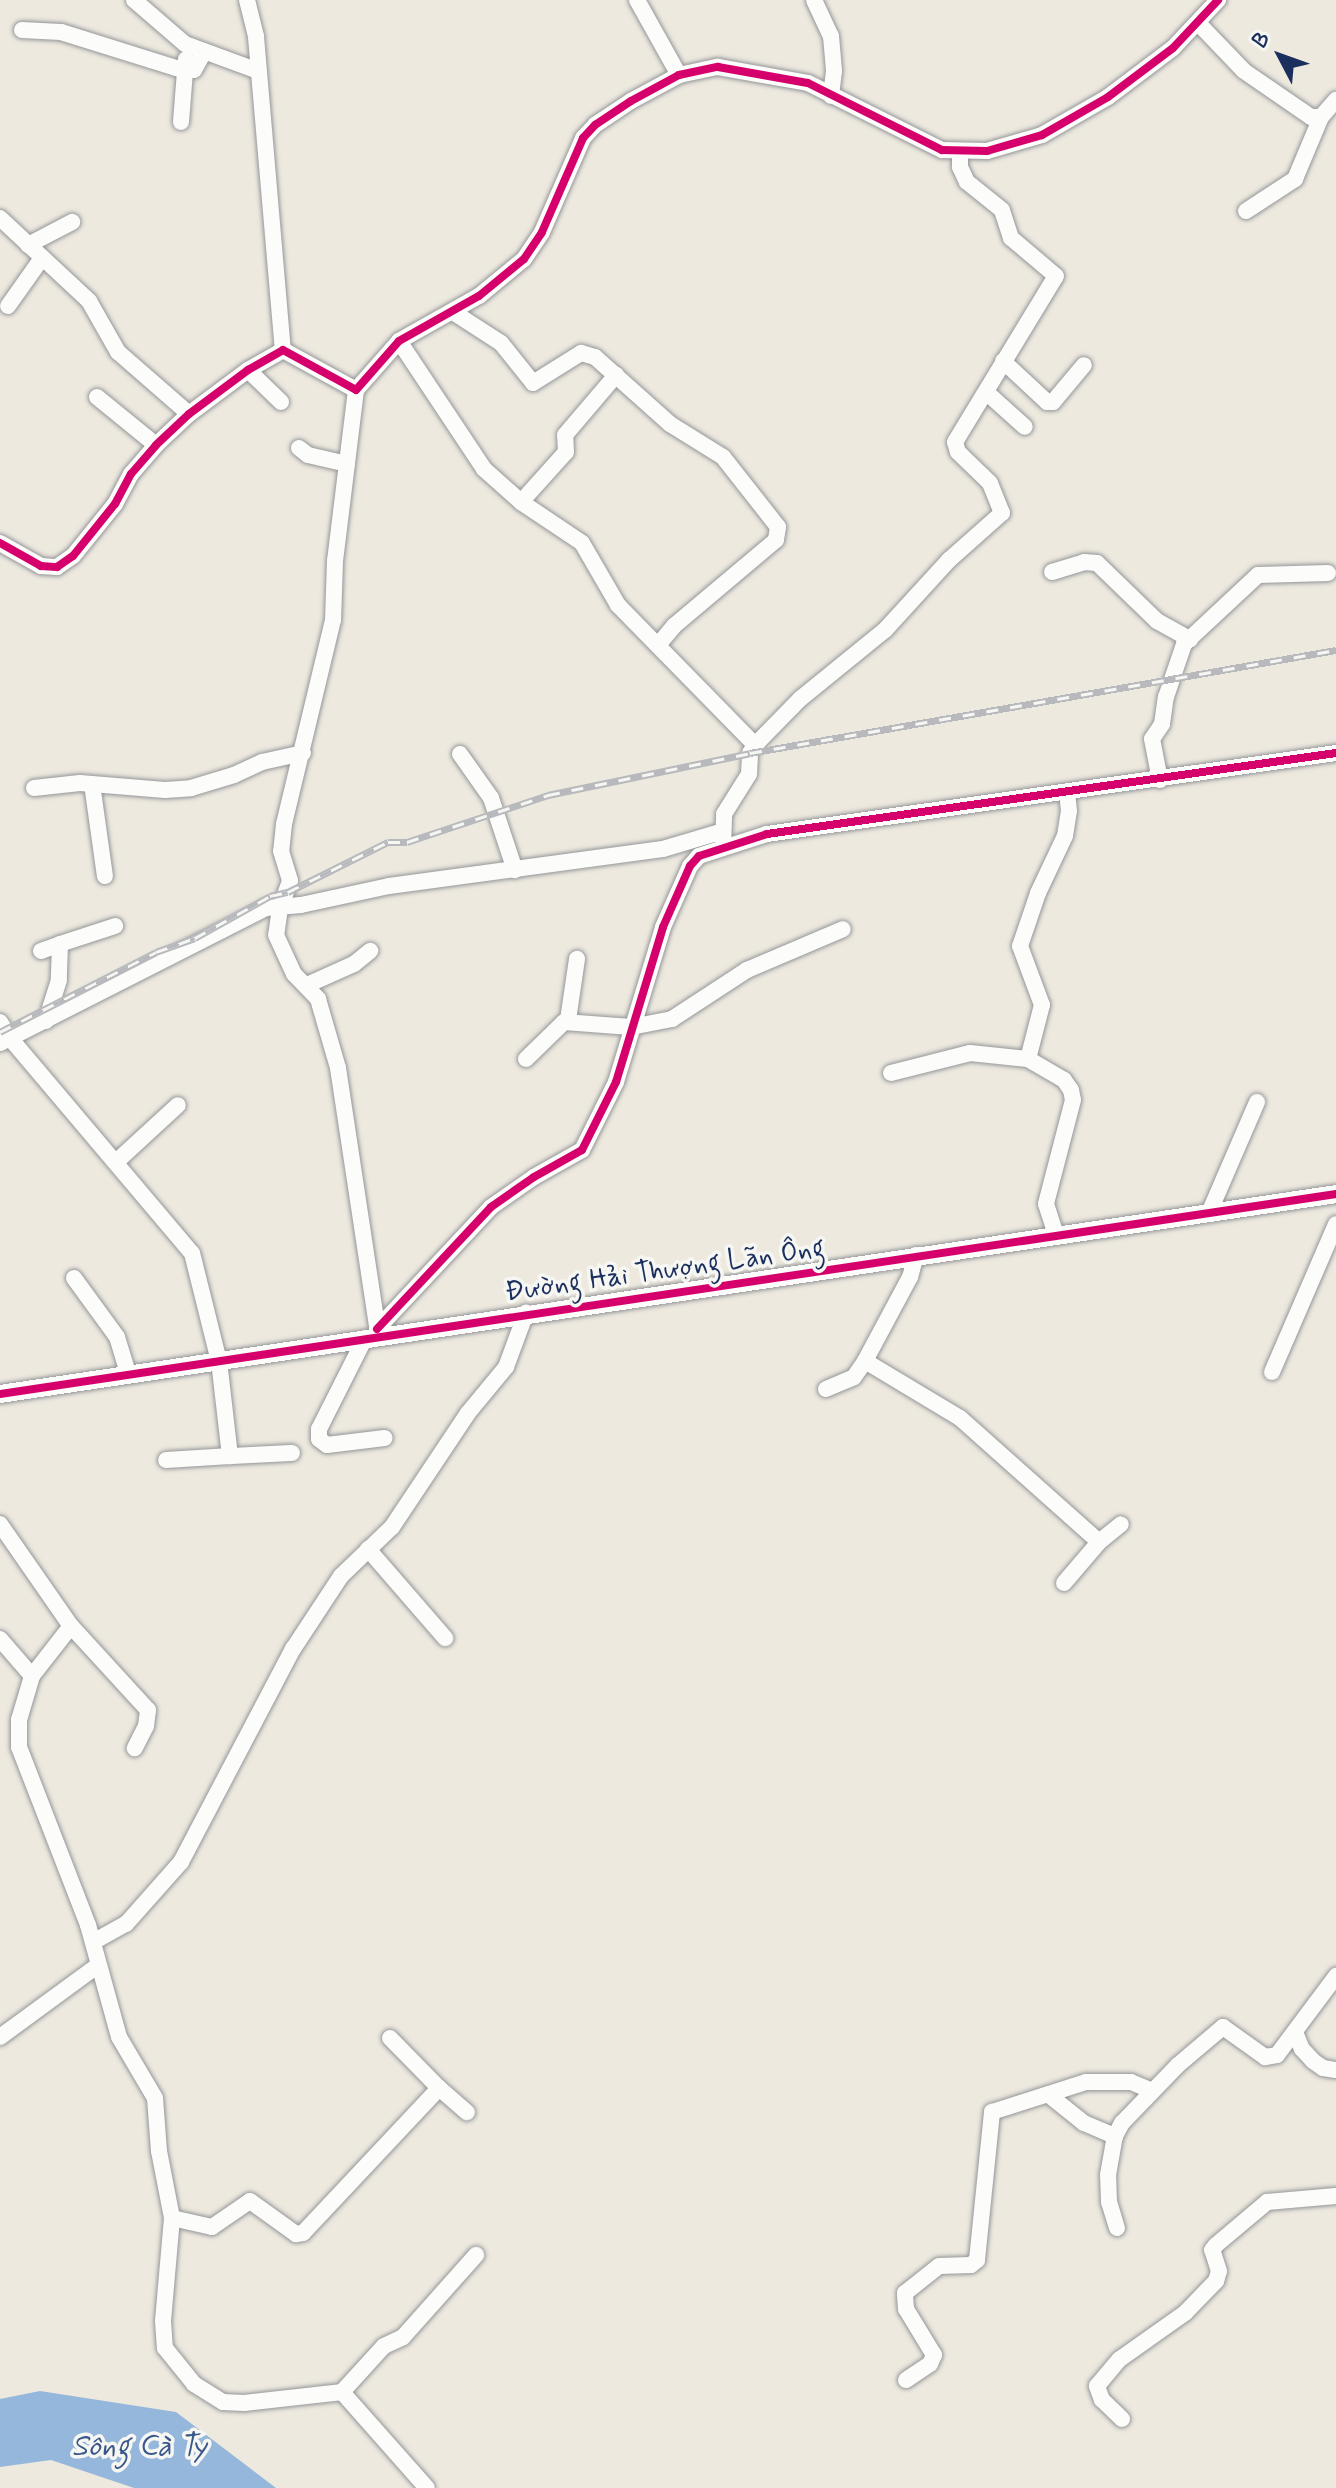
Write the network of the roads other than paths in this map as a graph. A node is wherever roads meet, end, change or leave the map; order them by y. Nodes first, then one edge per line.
1 (134, 0) edge
2 (247, 0) edge
3 (637, 0) edge
4 (814, 0) edge
5 (1218, 0) edge
6 (1198, 23) junction
7 (22, 30) dead end
8 (185, 44) junction
9 (204, 52) junction
10 (186, 69) junction
11 (258, 71) junction
12 (679, 75) junction
13 (831, 96) junction
14 (1336, 100) edge
15 (1321, 117) junction
16 (181, 122) dead end
17 (960, 153) junction
18 (1246, 211) dead end
19 (0, 218) edge
20 (72, 222) dead end
21 (28, 245) junction
22 (42, 258) junction
23 (8, 306) dead end
24 (453, 312) junction
25 (399, 341) junction
26 (283, 350) junction
27 (1003, 361) junction
28 (1084, 365) dead end
29 (248, 370) junction
30 (616, 375) junction
31 (356, 390) junction
32 (986, 392) junction
33 (97, 397) dead end
34 (281, 402) dead end
35 (189, 414) junction
36 (1025, 427) dead end
37 (156, 445) junction
38 (299, 448) dead end
39 (347, 464) junction
40 (521, 502) junction
41 (0, 543) edge
42 (1052, 572) dead end
43 (1328, 573) dead end
44 (1190, 639) junction
45 (659, 644) junction
46 (755, 745) junction
47 (303, 753) junction
48 (1336, 753) edge
49 (460, 754) dead end
50 (1160, 780) junction
51 (92, 784) junction
52 (34, 788) dead end
53 (1067, 792) junction
54 (722, 840) junction
55 (515, 870) junction
56 (105, 876) dead end
57 (280, 908) junction
58 (115, 926) dead end
59 (843, 929) dead end
60 (60, 944) junction
61 (41, 951) dead end
62 (370, 951) dead end
63 (577, 959) dead end
64 (307, 985) junction
65 (568, 1020) junction
66 (46, 1021) junction
67 (0, 1022) edge
68 (631, 1027) junction
69 (5, 1041) edge
70 (526, 1059) dead end
71 (1028, 1059) junction
72 (891, 1073) dead end
73 (1257, 1102) dead end
74 (178, 1105) dead end
75 (116, 1162) junction
76 (1336, 1194) edge
77 (1209, 1213) junction
78 (1336, 1224) edge
79 (1056, 1235) junction
80 (916, 1255) junction
81 (74, 1278) dead end
82 (526, 1313) junction
83 (373, 1335) junction
84 (219, 1361) junction
85 (865, 1361) junction
86 (1272, 1372) dead end
87 (128, 1374) junction
88 (826, 1389) dead end
89 (0, 1394) edge
90 (385, 1438) dead end
91 (292, 1453) dead end
92 (230, 1456) junction
93 (166, 1460) dead end
94 (0, 1524) edge
95 (1121, 1524) dead end
96 (1099, 1542) junction
97 (368, 1549) junction
98 (1064, 1583) dead end
99 (71, 1626) junction
100 (445, 1638) dead end
101 (0, 1639) edge
102 (32, 1676) junction
103 (135, 1748) dead end
104 (93, 1942) junction
105 (97, 1966) junction
106 (1336, 1976) edge
107 (1295, 2032) junction
108 (0, 2037) edge
109 (390, 2038) dead end
110 (1336, 2070) edge
111 (439, 2088) junction
112 (1152, 2091) junction
113 (1049, 2095) junction
114 (467, 2112) dead end
115 (1115, 2136) junction
116 (1336, 2196) edge
117 (172, 2218) junction
118 (1117, 2228) dead end
119 (476, 2255) dead end
120 (906, 2380) dead end
121 (342, 2392) junction
122 (1122, 2419) dead end
123 (427, 2488) edge

1 - 8 street
2 - 11 street
3 - 12 street
4 - 13 street
5 - 6 street
6 - 15 street
6 - 17 street
7 - 10 street
8 - 9 street
8 - 10 street
9 - 10 street
9 - 11 street
10 - 16 street
11 - 26 street
12 - 13 street
12 - 24 street
13 - 17 street
14 - 15 street
15 - 18 street
17 - 27 street
19 - 21 street
20 - 21 street
21 - 22 street
22 - 23 street
22 - 35 street
24 - 25 street
24 - 30 street
25 - 31 street
25 - 40 street
26 - 29 street
26 - 31 street
27 - 28 street
27 - 32 street
29 - 34 street
29 - 35 street
30 - 40 street
30 - 45 street
31 - 39 street
32 - 36 street
32 - 46 street
33 - 37 street
35 - 37 street
37 - 41 street
38 - 39 street
39 - 47 street
40 - 45 street
42 - 44 street
43 - 44 street
44 - 50 street
45 - 46 street
46 - 54 street
47 - 51 street
47 - 57 street
48 - 50 street
49 - 55 street
50 - 53 street
51 - 52 street
51 - 56 street
53 - 54 street
53 - 71 street
54 - 55 street
54 - 68 street
55 - 57 street
57 - 64 street
57 - 66 street
58 - 60 street
59 - 68 street
60 - 61 street
60 - 66 street
62 - 64 street
63 - 65 street
64 - 83 street
65 - 68 street
65 - 70 street
66 - 69 street
67 - 69 street
68 - 83 street
69 - 75 street
71 - 72 street
71 - 79 street
73 - 77 street
74 - 75 street
75 - 84 street
76 - 77 street, Đường Hải Thượng Lãn Ông
77 - 79 street, Đường Hải Thượng Lãn Ông
78 - 86 street
79 - 80 street, Đường Hải Thượng Lãn Ông
80 - 82 street, Đường Hải Thượng Lãn Ông
80 - 85 street
81 - 87 street
82 - 83 street, Đường Hải Thượng Lãn Ông
82 - 97 street
83 - 84 street, Đường Hải Thượng Lãn Ông
83 - 90 street
84 - 87 street, Đường Hải Thượng Lãn Ông
84 - 92 street
85 - 88 street
85 - 96 street
87 - 89 street, Đường Hải Thượng Lãn Ông
91 - 92 street
92 - 93 street
94 - 99 street
95 - 96 street
96 - 98 street
97 - 100 street
97 - 104 street
99 - 102 street
99 - 103 street
101 - 102 street
102 - 104 street
104 - 105 street
105 - 108 street
105 - 117 street
106 - 107 street
107 - 110 street
107 - 112 street
109 - 111 street
111 - 114 street
111 - 117 street
112 - 113 street
112 - 115 street
113 - 115 street
113 - 120 street
115 - 118 street
116 - 122 street
117 - 121 street
119 - 121 street
121 - 123 street

